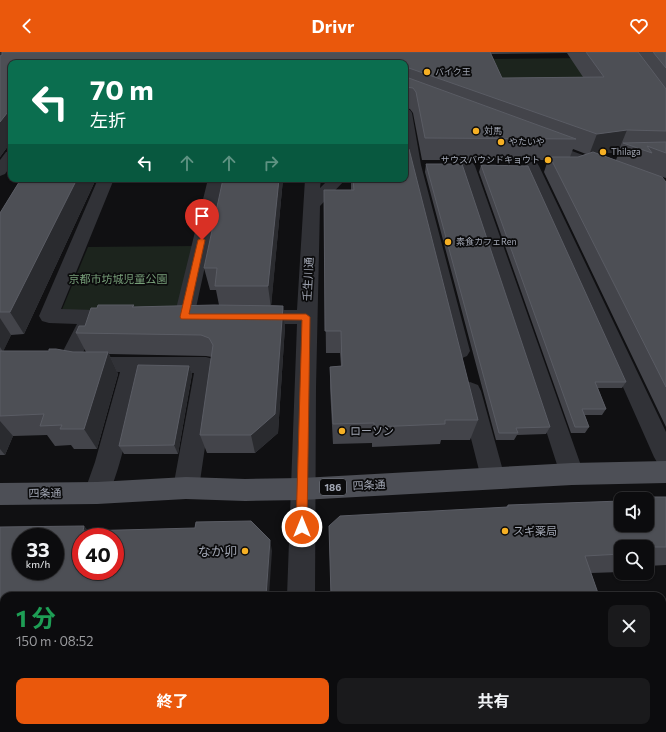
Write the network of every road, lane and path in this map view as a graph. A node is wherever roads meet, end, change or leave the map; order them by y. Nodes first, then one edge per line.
1 (408, 127) edge
2 (532, 140) edge
3 (588, 161) junction
4 (416, 165) edge
5 (468, 166) dead end
6 (531, 166) dead end
7 (615, 166) edge
8 (565, 167) edge
9 (105, 182) edge
10 (215, 182) edge
11 (314, 182) edge
12 (335, 182) edge
13 (312, 205) junction
14 (90, 317) junction
15 (113, 317) edge
16 (184, 317) edge
17 (237, 317) edge
18 (306, 317) junction
19 (0, 361) edge
20 (69, 361) junction
21 (133, 364) junction
22 (666, 457) edge
23 (666, 472) edge
24 (572, 474) junction
25 (493, 478) junction
26 (186, 488) junction
27 (302, 489) junction
28 (97, 493) junction
29 (0, 494) edge
30 (301, 592) edge

1 - 4 street
2 - 3 street
3 - 7 street
3 - 8 street
4 - 25 street
5 - 24 street
6 - 22 street
9 - 14 street
10 - 16 street
11 - 13 street, 壬生川通
12 - 13 street
13 - 18 street, 壬生川通
14 - 15 street
14 - 20 street
17 - 18 street
18 - 27 street, 壬生川通
19 - 20 street
20 - 21 street
21 - 26 street
21 - 28 street
23 - 24 main road, 四条通 / 186
24 - 25 main road, 四条通 / 186
25 - 27 main road, 四条通 / 186
26 - 27 main road, 四条通 / 186
26 - 28 main road, 四条通 / 186
27 - 30 street, 壬生川通
28 - 29 main road, 四条通 / 186

